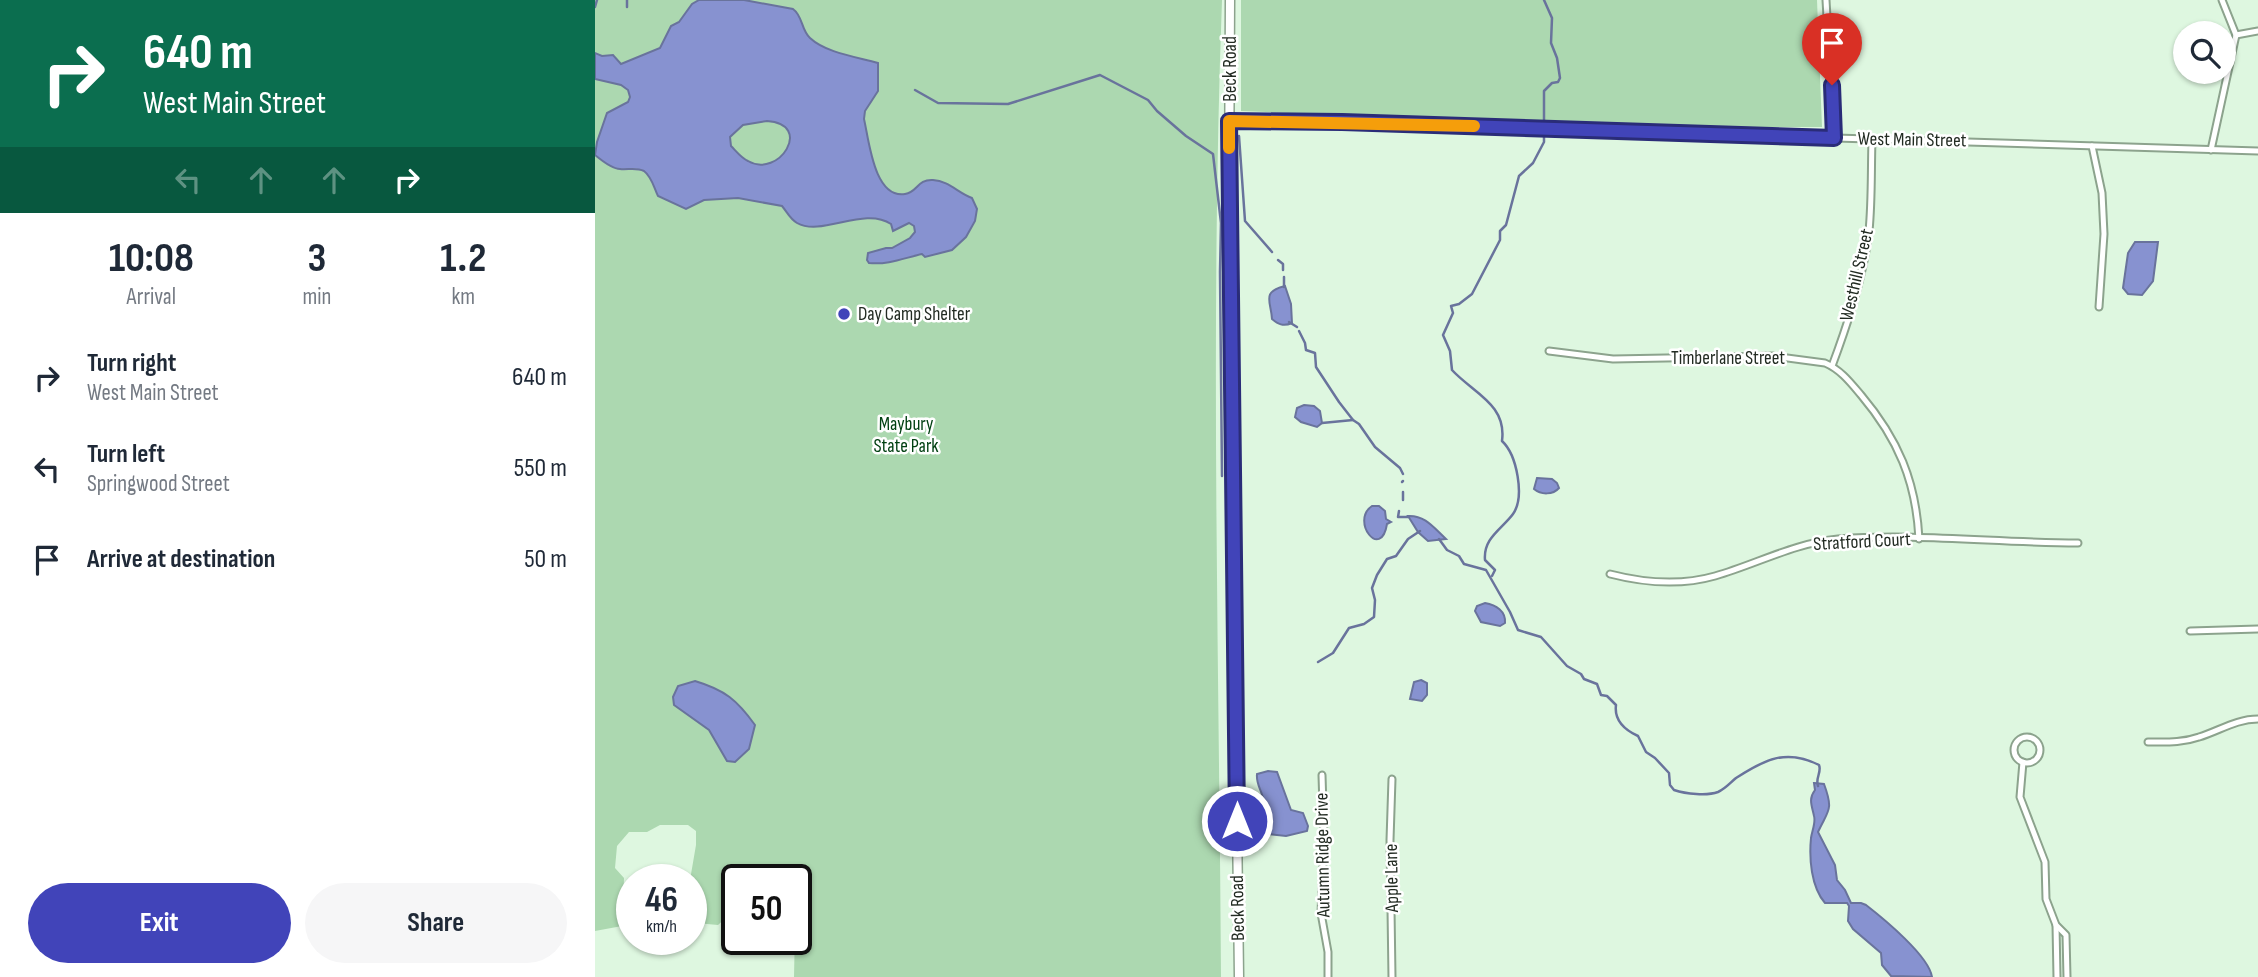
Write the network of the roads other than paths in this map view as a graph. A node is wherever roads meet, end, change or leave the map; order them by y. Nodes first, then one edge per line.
1 (1230, 0) edge
2 (1826, 0) edge
3 (2222, 0) edge
4 (2230, 21) edge
5 (2258, 31) edge
6 (2236, 35) edge
7 (2225, 84) edge
8 (1229, 121) junction
9 (1834, 138) junction
10 (1872, 140) junction
11 (2092, 146) junction
12 (2211, 150) junction
13 (2258, 151) edge
14 (2099, 307) dead end
15 (1549, 351) dead end
16 (1832, 366) junction
17 (1919, 539) junction
18 (2078, 543) dead end
19 (1610, 573) dead end
20 (2258, 629) edge
21 (2190, 631) dead end
22 (2258, 719) edge
23 (2148, 742) dead end
24 (2023, 762) junction
25 (1322, 775) dead end
26 (1392, 779) dead end
27 (2056, 925) junction
28 (1239, 977) edge
29 (1328, 977) edge
30 (1392, 977) edge
31 (2057, 977) edge
32 (2067, 977) edge

1 - 8 main road, Beck Road
2 - 9 street
3 - 4 street
5 - 6 street
7 - 12 street
8 - 9 street, West Main Street
8 - 28 main road, Beck Road
9 - 10 street, West Main Street
10 - 11 street, West Main Street
10 - 16 street, Westhill Street
11 - 12 street, West Main Street
11 - 14 street
12 - 13 street, West Main Street
15 - 16 street, Timberlane Street
16 - 17 street
17 - 18 street, Stratford Court
17 - 19 street, Stratford Court
20 - 21 street
22 - 23 street
24 - 24 street
24 - 27 street
25 - 29 street, Autumn Ridge Drive
26 - 30 street, Apple Lane
27 - 31 street
27 - 32 street

